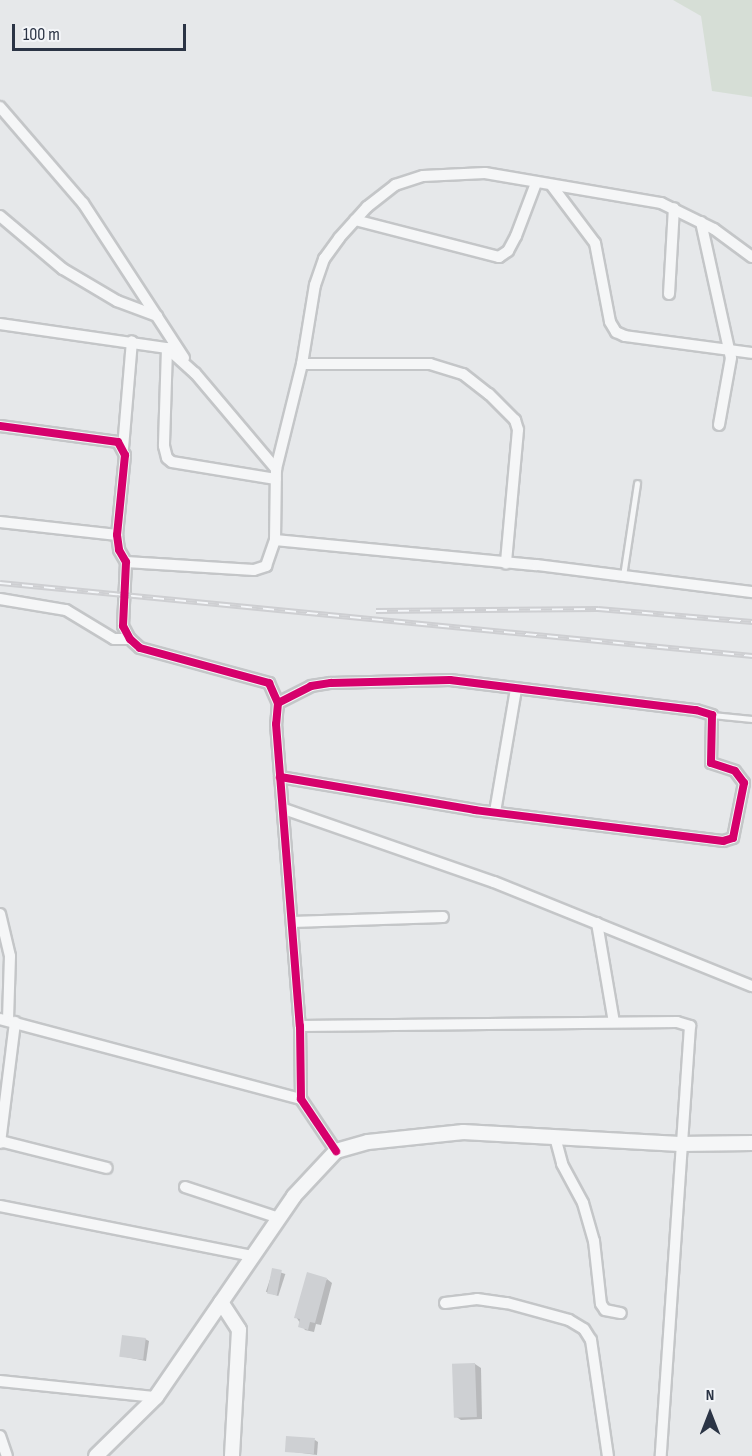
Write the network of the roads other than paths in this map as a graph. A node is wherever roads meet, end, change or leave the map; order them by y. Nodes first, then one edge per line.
1 (0, 107) edge
2 (536, 183) junction
3 (552, 186) junction
4 (674, 208) junction
5 (0, 216) edge
6 (355, 220) junction
7 (701, 222) junction
8 (752, 257) edge
9 (669, 294) dead end
10 (157, 316) junction
11 (0, 324) edge
12 (132, 341) junction
13 (167, 348) junction
14 (729, 348) junction
15 (752, 352) edge
16 (302, 364) junction
17 (195, 373) junction
18 (719, 425) dead end
19 (0, 426) edge
20 (123, 448) junction
21 (276, 474) junction
22 (637, 483) dead end
23 (0, 522) edge
24 (117, 536) junction
25 (275, 540) junction
26 (126, 562) junction
27 (506, 563) junction
28 (624, 576) junction
29 (752, 592) edge
30 (0, 599) edge
31 (130, 639) junction
32 (516, 689) junction
33 (278, 703) junction
34 (712, 715) junction
35 (752, 719) edge
36 (737, 773) junction
37 (752, 775) edge
38 (280, 777) junction
39 (284, 809) junction
40 (495, 812) junction
41 (0, 914) edge
42 (443, 917) dead end
43 (292, 922) junction
44 (597, 922) junction
45 (752, 986) edge
46 (8, 1020) edge
47 (614, 1022) junction
48 (300, 1026) junction
49 (301, 1099) junction
50 (555, 1137) junction
51 (0, 1142) edge
52 (752, 1143) edge
53 (680, 1144) junction
54 (336, 1151) junction
55 (107, 1168) dead end
56 (185, 1187) dead end
57 (0, 1206) edge
58 (279, 1218) junction
59 (253, 1256) junction
60 (221, 1302) junction
61 (446, 1302) dead end
62 (621, 1312) dead end
63 (0, 1381) edge
64 (156, 1397) junction
65 (0, 1436) edge
66 (7, 1456) edge
67 (96, 1456) edge
68 (232, 1456) edge
69 (608, 1456) edge
70 (661, 1456) edge

1 - 10 street
2 - 3 street
2 - 6 street
2 - 6 street
3 - 4 street
3 - 14 street
4 - 7 street
4 - 9 street
5 - 10 street
6 - 16 street
7 - 8 street
7 - 14 street
10 - 17 street
11 - 12 street
12 - 13 street
12 - 20 street
13 - 17 street
13 - 21 street
14 - 15 street
14 - 18 street
16 - 21 street
16 - 27 street
17 - 21 street
19 - 20 street
20 - 24 street
21 - 25 street
22 - 28 lane
23 - 24 street
24 - 26 street
25 - 26 street
25 - 27 street
26 - 31 street
27 - 28 street
28 - 29 street
30 - 31 street
31 - 33 street
32 - 33 street
32 - 34 street
32 - 40 street
33 - 38 street
34 - 35 lane
34 - 36 street
36 - 37 street
36 - 40 street
38 - 39 street
38 - 40 street
39 - 43 street
39 - 44 street
41 - 46 street
42 - 43 street
43 - 48 street
44 - 45 street
44 - 47 street
46 - 49 street
46 - 51 street
47 - 48 street
47 - 53 street
48 - 49 street
49 - 54 street
50 - 53 street
50 - 54 street
50 - 62 street
51 - 55 street
52 - 53 street
53 - 70 street
54 - 58 street
56 - 58 street
57 - 59 street
58 - 59 street
59 - 60 street
60 - 64 street
60 - 68 street
61 - 69 street
63 - 64 street
64 - 67 street
65 - 66 street

